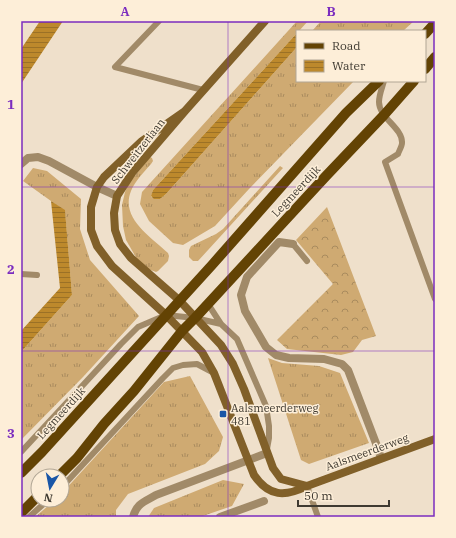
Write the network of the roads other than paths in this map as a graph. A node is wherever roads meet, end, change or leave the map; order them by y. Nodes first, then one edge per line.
1 (159, 21) edge
2 (262, 22) edge
3 (435, 23) edge
4 (426, 33) edge
5 (435, 57) edge
6 (426, 67) edge
7 (377, 82) edge
8 (384, 82) edge
9 (413, 82) edge
10 (203, 90) junction
11 (185, 111) junction
12 (384, 115) junction
13 (21, 164) edge
14 (97, 188) junction
15 (117, 196) junction
16 (293, 244) joint
17 (307, 261) dead end
18 (21, 274) edge
19 (37, 276) dead end
20 (435, 299) edge
21 (180, 300) junction
22 (208, 304) junction
23 (166, 315) junction
24 (195, 318) junction
25 (222, 324) junction
26 (182, 331) junction
27 (214, 373) junction
28 (435, 439) edge
29 (21, 452) edge
30 (266, 453) junction
31 (381, 458) junction
32 (248, 460) junction
33 (67, 468) edge
34 (21, 473) edge
35 (70, 478) edge
36 (307, 486) junction
37 (264, 501) dead end
38 (30, 504) edge
39 (39, 508) edge
40 (21, 513) edge
41 (29, 517) edge
42 (133, 517) edge
43 (220, 517) edge
44 (318, 517) edge

1 - 10 lane
2 - 10 street, Schweitzerlaan
3 - 4 main road
5 - 6 main road
7 - 21 main road, Legmeerdijk
8 - 12 lane
9 - 12 main road, Legmeerdijk
10 - 11 street, Schweitzerlaan
11 - 14 street, Schweitzerlaan
11 - 15 street, Schweitzerlaan
12 - 20 lane
12 - 22 main road, Legmeerdijk
13 - 14 street, Schweitzerlaan
14 - 15 street
14 - 23 street, Schweitzerlaan
15 - 21 street, Schweitzerlaan
16 - 17 lane
16 - 31 street
18 - 19 lane
21 - 23 main road, Legmeerdijk
21 - 24 street, Schweitzerlaan
22 - 24 main road, Legmeerdijk
22 - 25 lane
23 - 24 lane, Legmeerdijk
23 - 26 street, Schweitzerlaan
23 - 29 lane, Legmeerdijk
23 - 34 main road, Legmeerdijk
24 - 25 lane
24 - 26 main road, Legmeerdijk
24 - 30 street
25 - 30 lane
26 - 27 street, Aalsmeerderweg
26 - 33 main road, Legmeerdijk
27 - 32 street, Aalsmeerderweg
27 - 35 lane
28 - 31 street, Aalsmeerderweg
30 - 32 street
30 - 36 street
31 - 36 street, Aalsmeerderweg
32 - 36 street, Aalsmeerderweg
32 - 42 street
36 - 44 lane
37 - 43 street
38 - 40 main road
39 - 41 lane

